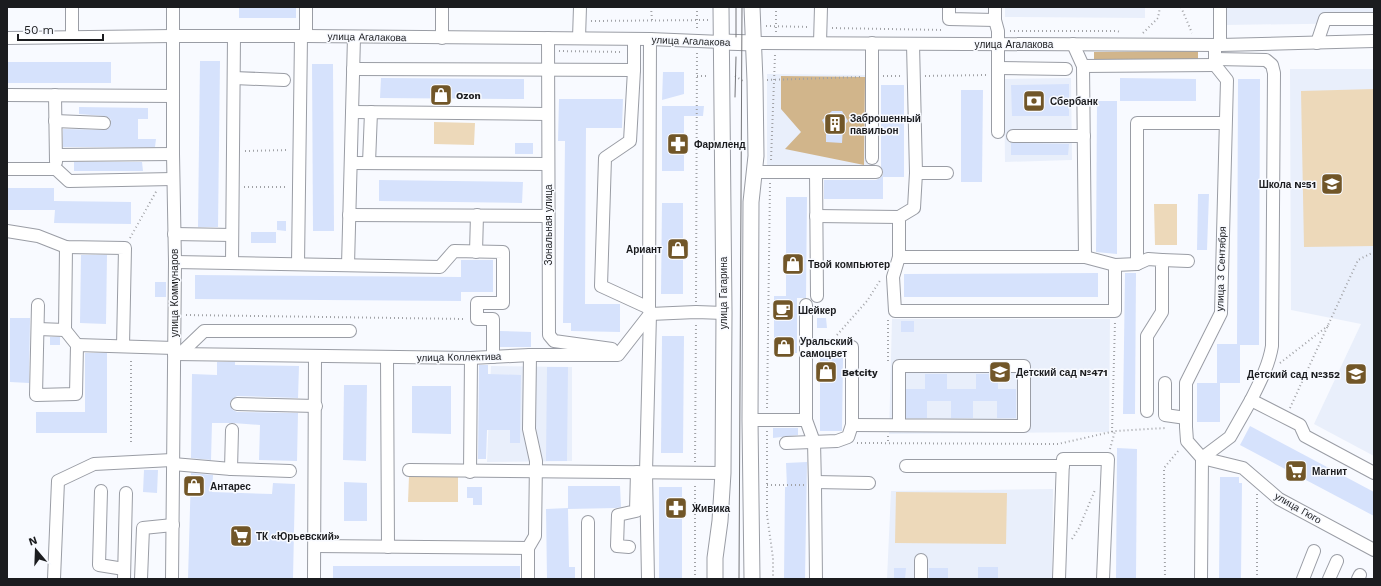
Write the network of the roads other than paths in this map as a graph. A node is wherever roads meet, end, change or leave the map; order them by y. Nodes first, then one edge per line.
1 (72, 7) edge
2 (173, 7) edge
3 (306, 7) edge
4 (442, 7) edge
5 (580, 7) edge
6 (752, 7) edge
7 (821, 7) edge
8 (949, 7) edge
9 (995, 7) edge
10 (1220, 7) edge
11 (721, 14) edge
12 (1374, 19) edge
13 (997, 25) junction
14 (173, 36) junction
15 (234, 36) junction
16 (303, 36) junction
17 (72, 37) junction
18 (354, 37) junction
19 (7, 38) edge
20 (442, 38) junction
21 (548, 38) junction
22 (579, 38) junction
23 (634, 39) junction
24 (650, 39) junction
25 (1374, 41) edge
26 (722, 42) junction
27 (754, 43) junction
28 (820, 43) junction
29 (872, 43) junction
30 (1317, 43) junction
31 (913, 44) junction
32 (998, 44) junction
33 (1073, 44) junction
34 (1218, 45) junction
35 (1215, 62) junction
36 (1083, 66) junction
37 (353, 69) junction
38 (547, 69) junction
39 (1066, 69) dead end
40 (634, 70) junction
41 (998, 72) junction
42 (234, 78) junction
43 (284, 80) dead end
44 (7, 95) edge
45 (55, 95) junction
46 (173, 96) junction
47 (352, 112) junction
48 (371, 112) junction
49 (547, 114) junction
50 (55, 121) junction
51 (104, 123) dead end
52 (1225, 123) junction
53 (998, 132) dead end
54 (1014, 136) dead end
55 (1084, 136) junction
56 (173, 154) junction
57 (56, 155) junction
58 (872, 158) dead end
59 (351, 163) junction
60 (369, 163) junction
61 (548, 164) junction
62 (7, 169) edge
63 (56, 169) junction
64 (754, 172) junction
65 (816, 172) junction
66 (876, 172) dead end
67 (916, 173) junction
68 (947, 173) dead end
69 (168, 180) junction
70 (349, 215) junction
71 (477, 215) junction
72 (548, 216) junction
73 (816, 216) junction
74 (899, 217) junction
75 (7, 231) edge
76 (174, 234) junction
77 (232, 235) junction
78 (66, 247) junction
79 (476, 252) junction
80 (899, 257) junction
81 (1086, 257) junction
82 (1162, 260) junction
83 (1188, 261) dead end
84 (175, 262) junction
85 (232, 263) junction
86 (298, 264) junction
87 (1137, 264) junction
88 (348, 265) junction
89 (1115, 265) junction
90 (817, 296) dead end
91 (38, 305) dead end
92 (806, 305) dead end
93 (649, 311) junction
94 (724, 313) junction
95 (38, 329) junction
96 (65, 330) junction
97 (350, 331) dead end
98 (77, 345) junction
99 (127, 346) junction
100 (807, 346) junction
101 (622, 351) junction
102 (176, 352) junction
103 (530, 355) junction
104 (315, 356) junction
105 (387, 357) junction
106 (493, 357) junction
107 (471, 358) junction
108 (1165, 383) dead end
109 (1252, 400) junction
110 (237, 404) dead end
111 (316, 406) junction
112 (1147, 411) dead end
113 (750, 420) junction
114 (806, 420) junction
115 (1186, 423) junction
116 (852, 424) junction
117 (899, 425) junction
118 (232, 430) dead end
119 (814, 442) junction
120 (786, 444) dead end
121 (1202, 458) junction
122 (173, 462) junction
123 (906, 466) dead end
124 (1063, 466) junction
125 (231, 469) junction
126 (409, 470) dead end
127 (290, 471) dead end
128 (470, 472) junction
129 (536, 472) junction
130 (641, 472) junction
131 (1374, 473) edge
132 (723, 474) junction
133 (869, 483) dead end
134 (815, 484) junction
135 (101, 491) dead end
136 (126, 493) dead end
137 (588, 522) dead end
138 (173, 525) junction
139 (315, 546) junction
140 (388, 547) junction
141 (629, 547) dead end
142 (528, 548) junction
143 (1374, 550) edge
144 (1314, 551) dead end
145 (921, 560) dead end
146 (1337, 562) dead end
147 (124, 574) edge
148 (54, 579) edge
149 (141, 579) edge
150 (172, 579) edge
151 (314, 579) edge
152 (528, 579) edge
153 (588, 579) edge
154 (648, 579) edge
155 (715, 579) edge
156 (752, 579) edge
157 (816, 579) edge
158 (921, 579) edge
159 (1059, 579) edge
160 (1103, 579) edge
161 (1201, 579) edge
162 (1303, 579) edge
163 (1329, 579) edge

1 - 17 street
2 - 14 street, улица Коммунаров
3 - 16 street
4 - 20 street
5 - 22 street
6 - 27 main road
7 - 28 street
8 - 13 street
9 - 13 street
10 - 34 street
11 - 26 main road, улица Гагарина
12 - 30 street
13 - 32 street
14 - 15 street, улица Агалакова
14 - 17 street, улица Агалакова
14 - 46 street, улица Коммунаров
15 - 16 street, улица Агалакова
15 - 42 street
16 - 18 street, улица Агалакова
16 - 86 street
17 - 19 street, улица Агалакова
18 - 20 street, улица Агалакова
18 - 37 street
20 - 21 street, улица Агалакова
21 - 22 street, улица Агалакова
21 - 38 street, Зональная улица
22 - 23 street, улица Агалакова
23 - 24 street, улица Агалакова
23 - 40 street
24 - 26 street, улица Агалакова
24 - 93 street
25 - 30 street, улица Агалакова
26 - 27 main road, улица Агалакова
26 - 94 main road, улица Гагарина
27 - 28 street, улица Агалакова
27 - 64 main road
28 - 29 street, улица Агалакова
29 - 31 street, улица Агалакова
29 - 58 street
30 - 34 street, улица Агалакова
31 - 32 street, улица Агалакова
31 - 67 street
32 - 33 street, улица Агалакова
32 - 41 street
33 - 34 street, улица Агалакова
33 - 36 street
34 - 35 street
35 - 36 street
35 - 52 street, улица 3 Сентября
35 - 109 street
36 - 55 street
37 - 38 street
37 - 47 street
38 - 40 street
38 - 49 street, Зональная улица
39 - 41 street
40 - 93 street
41 - 53 street
42 - 43 street
42 - 77 street
44 - 45 street
45 - 46 street
45 - 50 street
46 - 56 street, улица Коммунаров
47 - 48 street
47 - 59 street
48 - 49 street
48 - 60 street
49 - 61 street, Зональная улица
50 - 51 street
50 - 57 street
52 - 87 street
52 - 115 street, улица 3 Сентября
54 - 55 street
55 - 81 street
56 - 57 street
56 - 69 street, улица Коммунаров
57 - 63 street
59 - 60 street
59 - 70 street
60 - 61 street
61 - 72 street, Зональная улица
62 - 63 street
63 - 69 street
64 - 65 street
64 - 113 main road
65 - 66 street
65 - 73 street
67 - 68 street
67 - 74 street
69 - 76 street, улица Коммунаров
70 - 71 street
70 - 88 street
71 - 72 street
71 - 79 street
72 - 101 street, Зональная улица
73 - 74 street
73 - 90 street
74 - 80 street
75 - 78 street
76 - 77 street
76 - 84 street, улица Коммунаров
77 - 85 street
78 - 96 street
78 - 99 street
79 - 88 street
79 - 106 street
80 - 81 street
80 - 89 street
81 - 89 street
82 - 83 street
82 - 87 street
82 - 112 street
84 - 85 street
84 - 102 street, улица Коммунаров
85 - 86 street
86 - 88 street
87 - 89 street
91 - 95 street
92 - 100 street
93 - 94 street
93 - 101 street
93 - 130 street
94 - 132 main road, улица Гагарина
95 - 96 street
95 - 98 street
96 - 98 street
97 - 102 street
98 - 99 street, улица Коллектива
99 - 102 street, улица Коллектива
100 - 114 street
100 - 116 street
101 - 103 street, улица Коллектива
102 - 104 street, улица Коллектива
102 - 122 street, улица Коммунаров
103 - 106 street, улица Коллектива
103 - 129 street
104 - 105 street, улица Коллектива
104 - 111 street
105 - 107 street, улица Коллектива
105 - 140 street
106 - 107 street, улица Коллектива
107 - 128 street
108 - 115 street
109 - 121 street
109 - 131 street
110 - 111 street
111 - 139 street
113 - 114 street
113 - 156 main road
114 - 119 street
115 - 121 street, улица 3 Сентября
116 - 117 street
116 - 119 street
117 - 117 street
118 - 125 street
119 - 120 street
119 - 134 street
121 - 143 street, улица Гюго
121 - 161 street
122 - 125 street
122 - 138 street, улица Коммунаров
122 - 148 street
123 - 124 street
124 - 159 street
124 - 160 street
125 - 127 street
126 - 128 street
128 - 129 street
129 - 130 street
129 - 142 street
130 - 132 street
130 - 141 street
130 - 154 street
132 - 155 main road, улица Гагарина
133 - 134 street
134 - 157 street
135 - 147 street
136 - 147 street
137 - 153 street
138 - 149 street
138 - 150 street, улица Коммунаров
139 - 140 street
139 - 151 street
140 - 142 street
142 - 152 street
144 - 162 street
145 - 158 street
146 - 163 street

